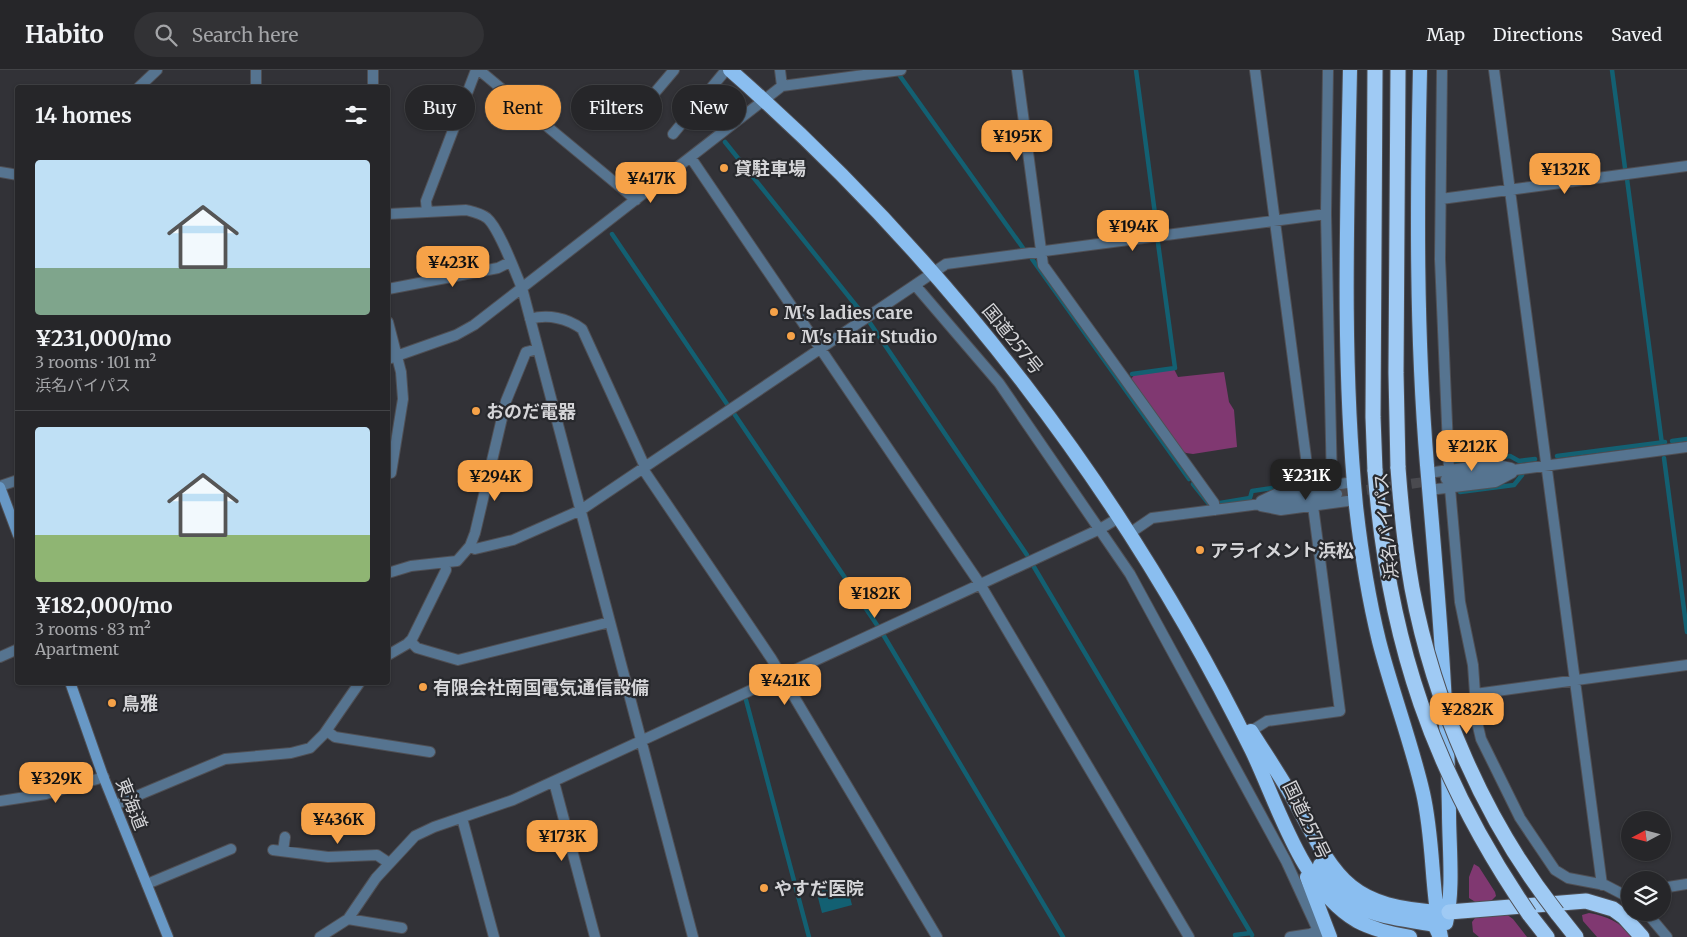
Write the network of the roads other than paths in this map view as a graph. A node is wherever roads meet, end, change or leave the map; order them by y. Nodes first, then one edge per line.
1 (157, 70) edge
2 (256, 70) edge
3 (373, 70) edge
4 (478, 70) edge
5 (674, 70) edge
6 (726, 70) edge
7 (730, 70) edge
8 (780, 70) edge
9 (900, 70) edge
10 (1017, 70) edge
11 (1255, 70) edge
12 (1328, 70) edge
13 (1350, 70) edge
14 (1375, 70) edge
15 (1398, 70) edge
16 (1420, 70) edge
17 (1442, 70) edge
18 (1494, 70) edge
19 (141, 85) edge
20 (256, 85) edge
21 (373, 85) edge
22 (661, 85) edge
23 (782, 86) junction
24 (764, 100) junction
25 (673, 134) dead end
26 (690, 158) junction
27 (1687, 166) edge
28 (0, 172) edge
29 (15, 174) edge
30 (1510, 190) junction
31 (1440, 199) junction
32 (636, 200) junction
33 (427, 212) junction
34 (390, 214) edge
35 (1326, 214) junction
36 (1275, 220) junction
37 (1041, 251) junction
38 (510, 262) junction
39 (933, 273) junction
40 (915, 285) junction
41 (522, 288) junction
42 (390, 289) edge
43 (530, 319) junction
44 (538, 348) junction
45 (820, 349) junction
46 (391, 358) edge
47 (1687, 447) edge
48 (1547, 466) junction
49 (644, 468) junction
50 (391, 473) dead end
51 (1428, 473) junction
52 (1448, 479) junction
53 (15, 481) edge
54 (1354, 482) junction
55 (0, 487) edge
56 (1310, 488) junction
57 (1335, 490) junction
58 (1429, 490) junction
59 (1356, 500) junction
60 (1253, 505) junction
61 (1313, 506) junction
62 (581, 510) junction
63 (1215, 510) junction
64 (1120, 517) junction
65 (15, 527) edge
66 (1100, 529) junction
67 (1130, 533) junction
68 (470, 546) junction
69 (445, 563) junction
70 (390, 572) edge
71 (980, 584) junction
72 (610, 622) junction
73 (410, 641) junction
74 (15, 650) edge
75 (390, 654) edge
76 (0, 657) edge
77 (1687, 665) edge
78 (1214, 674) junction
79 (782, 676) junction
80 (1575, 681) junction
81 (71, 685) edge
82 (358, 685) edge
83 (1475, 694) junction
84 (327, 731) junction
85 (1251, 731) junction
86 (642, 741) junction
87 (430, 752) dead end
88 (104, 777) junction
89 (554, 782) junction
90 (1290, 793) junction
91 (0, 801) edge
92 (115, 805) junction
93 (462, 818) junction
94 (285, 837) dead end
95 (231, 849) dead end
96 (1297, 852) junction
97 (389, 862) junction
98 (147, 884) junction
99 (1687, 884) edge
100 (1602, 885) junction
101 (1671, 887) edge
102 (1621, 892) edge
103 (1442, 912) junction
104 (348, 919) junction
105 (1654, 921) edge
106 (402, 928) dead end
107 (1324, 933) edge
108 (168, 937) edge
109 (320, 937) edge
110 (494, 937) edge
111 (595, 937) edge
112 (693, 937) edge
113 (937, 937) edge
114 (1189, 937) edge
115 (1290, 937) edge
116 (1410, 937) edge
117 (1441, 937) edge
118 (1547, 937) edge
119 (1576, 937) edge
120 (1642, 937) edge
121 (1667, 937) edge

1 - 19 street
2 - 20 street
3 - 21 street
4 - 32 street
4 - 33 street
5 - 22 street
6 - 25 street
7 - 24 highway, 国道257号
8 - 23 street
9 - 23 street
10 - 37 street
11 - 36 street
12 - 35 street
13 - 54 highway
14 - 118 highway, 浜名バイパス, bridge
15 - 119 highway, 浜名バイパス, bridge
16 - 51 highway
17 - 31 street
18 - 30 street
23 - 24 street
24 - 26 street
24 - 39 highway, 国道257号
26 - 32 street
26 - 45 street
27 - 30 street
28 - 29 street
30 - 31 street
30 - 48 street
31 - 52 street
32 - 41 street
33 - 34 street
33 - 38 street
35 - 36 street
35 - 57 street
36 - 37 street
36 - 56 street
37 - 39 street
37 - 63 street
38 - 41 street
38 - 42 street
39 - 40 street
39 - 64 highway, 国道257号
40 - 45 street
40 - 66 street
41 - 43 street
41 - 46 street
43 - 44 street
43 - 49 street
44 - 62 street
44 - 68 street
45 - 49 street
45 - 71 street
46 - 50 street
47 - 48 street
48 - 52 street
48 - 80 street
49 - 62 street
49 - 79 street
51 - 52 street
51 - 58 highway
52 - 58 street
52 - 83 street
53 - 55 street
54 - 57 street
54 - 59 highway
55 - 65 main road
56 - 57 street
56 - 60 street
57 - 60 street
58 - 103 highway
59 - 61 street
59 - 103 highway
60 - 61 street
60 - 63 street
61 - 85 street
62 - 68 street
62 - 72 street
63 - 67 street
64 - 66 street
64 - 67 highway, 国道257号
66 - 71 street
66 - 107 street
67 - 78 highway, 国道257号
68 - 69 street
69 - 70 street
69 - 73 street
71 - 79 street
71 - 114 street
72 - 73 street
72 - 86 street
73 - 75 street
74 - 76 street
77 - 80 street
78 - 85 highway, 国道257号
78 - 96 highway, 国道257号
79 - 86 street
79 - 113 street
80 - 83 street
80 - 100 street
81 - 88 main road, 東海道
82 - 84 street
83 - 100 street
84 - 87 street
84 - 92 street
85 - 90 highway, 国道257号
86 - 89 street
86 - 112 street
88 - 91 street
88 - 92 main road, 東海道
89 - 93 street
89 - 111 street
90 - 103 highway, 国道257号
90 - 117 highway
92 - 98 main road, 東海道
93 - 97 street
93 - 110 street
94 - 97 street
95 - 98 street
96 - 107 highway
96 - 116 highway, 国道257号
97 - 104 street
98 - 108 main road, 東海道
99 - 101 street
100 - 102 street
103 - 117 highway
103 - 120 highway
104 - 106 street
104 - 109 street
105 - 121 street
107 - 115 street

